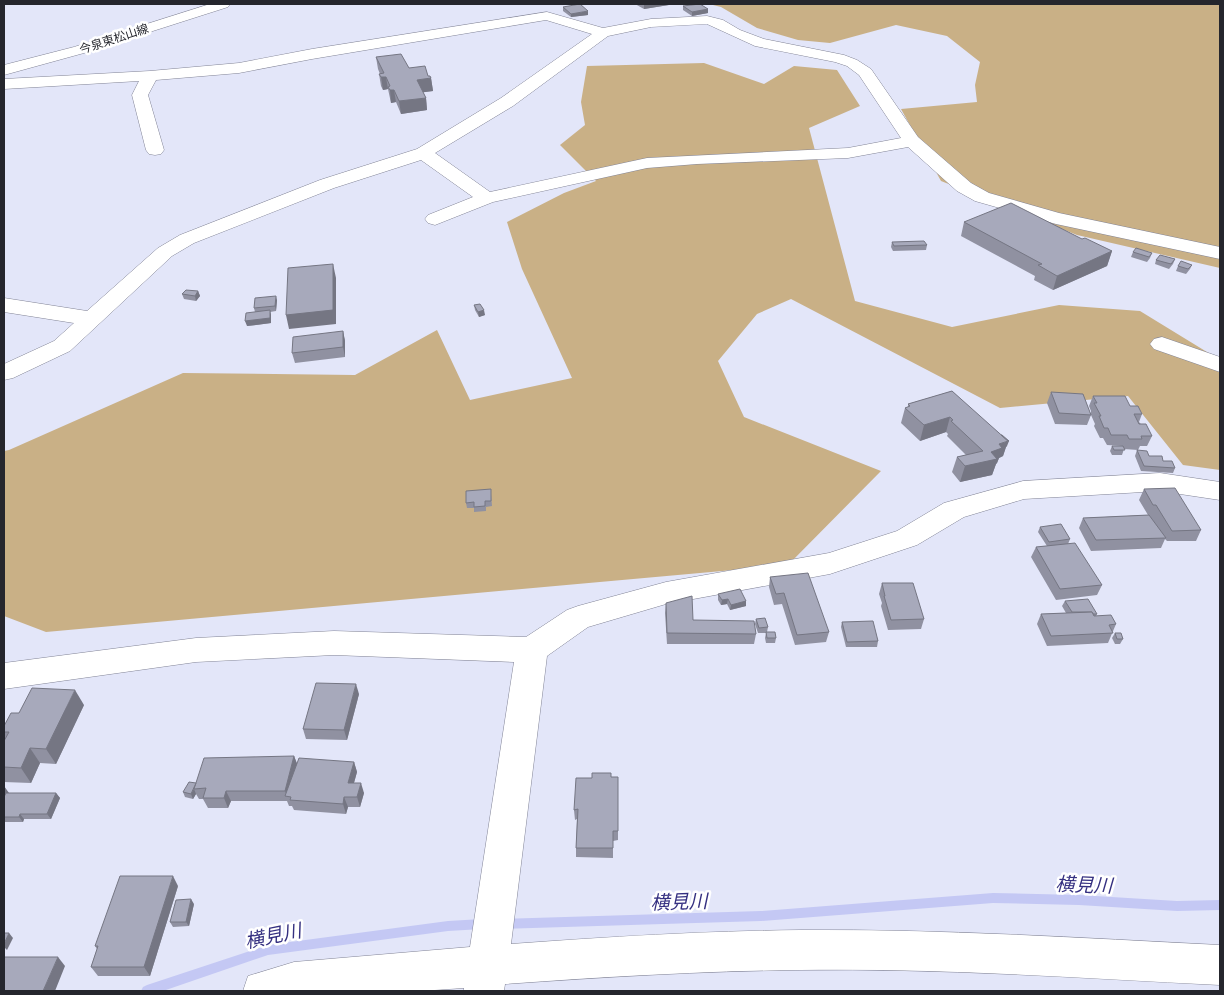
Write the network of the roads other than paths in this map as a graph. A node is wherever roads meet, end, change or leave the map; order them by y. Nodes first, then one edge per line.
1 (223, 4) edge
2 (546, 10) edge
3 (603, 34) junction
4 (4, 70) edge
5 (150, 76) junction
6 (4, 84) edge
7 (912, 141) junction
8 (155, 150) dead end
9 (423, 154) junction
10 (487, 198) junction
11 (435, 219) dead end
12 (1220, 254) edge
13 (4, 305) edge
14 (93, 319) junction
15 (1162, 344) dead end
16 (1220, 366) edge
17 (4, 373) edge
18 (1220, 491) edge
19 (532, 650) junction
20 (4, 676) edge
21 (1220, 965) edge
22 (485, 978) edge
23 (263, 991) edge

1 - 4 street, 今泉東松山線
2 - 3 street
2 - 5 street
3 - 7 street
3 - 9 street
5 - 6 street
5 - 8 street
7 - 10 street
7 - 12 street
9 - 10 street
9 - 14 street
10 - 11 street
13 - 14 street
14 - 17 street
15 - 16 street
18 - 19 street
19 - 20 street
19 - 22 street
21 - 22 street
22 - 23 street

